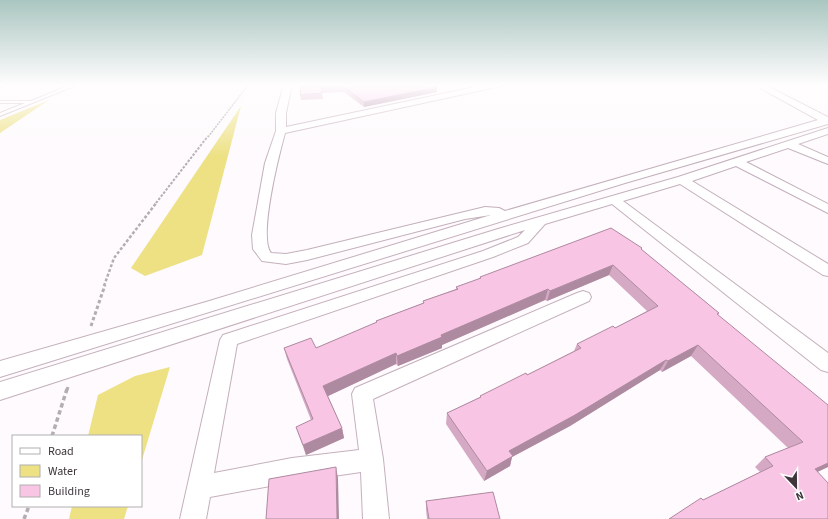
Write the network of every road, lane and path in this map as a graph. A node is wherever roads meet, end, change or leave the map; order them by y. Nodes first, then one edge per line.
1 (18, 108) edge
2 (230, 108) edge
3 (282, 108) edge
4 (390, 108) edge
5 (799, 108) edge
6 (0, 115) edge
7 (825, 123) edge
8 (282, 131) junction
9 (791, 145) junction
10 (737, 162) junction
11 (828, 162) edge
12 (682, 180) junction
13 (614, 200) junction
14 (828, 209) edge
15 (513, 213) junction
16 (540, 223) junction
17 (828, 272) edge
18 (583, 296) dead end
19 (84, 345) junction
20 (828, 364) edge
21 (75, 368) junction
22 (0, 369) edge
23 (0, 391) edge
24 (52, 435) edge
25 (372, 459) junction
26 (200, 487) junction
27 (29, 507) edge
28 (24, 519) edge
29 (193, 519) edge
30 (376, 519) edge

1 - 6 lane
2 - 19 path
3 - 8 street
4 - 8 street
5 - 7 street
7 - 9 street
7 - 15 street
8 - 15 street
9 - 10 street
9 - 11 street
10 - 12 street
10 - 14 street
12 - 13 street
12 - 17 street
13 - 16 street
13 - 20 street
15 - 19 street
16 - 21 street
16 - 26 street
18 - 25 street
19 - 22 street
21 - 23 street
21 - 24 path
25 - 26 street
25 - 30 street
26 - 29 street
27 - 28 path

